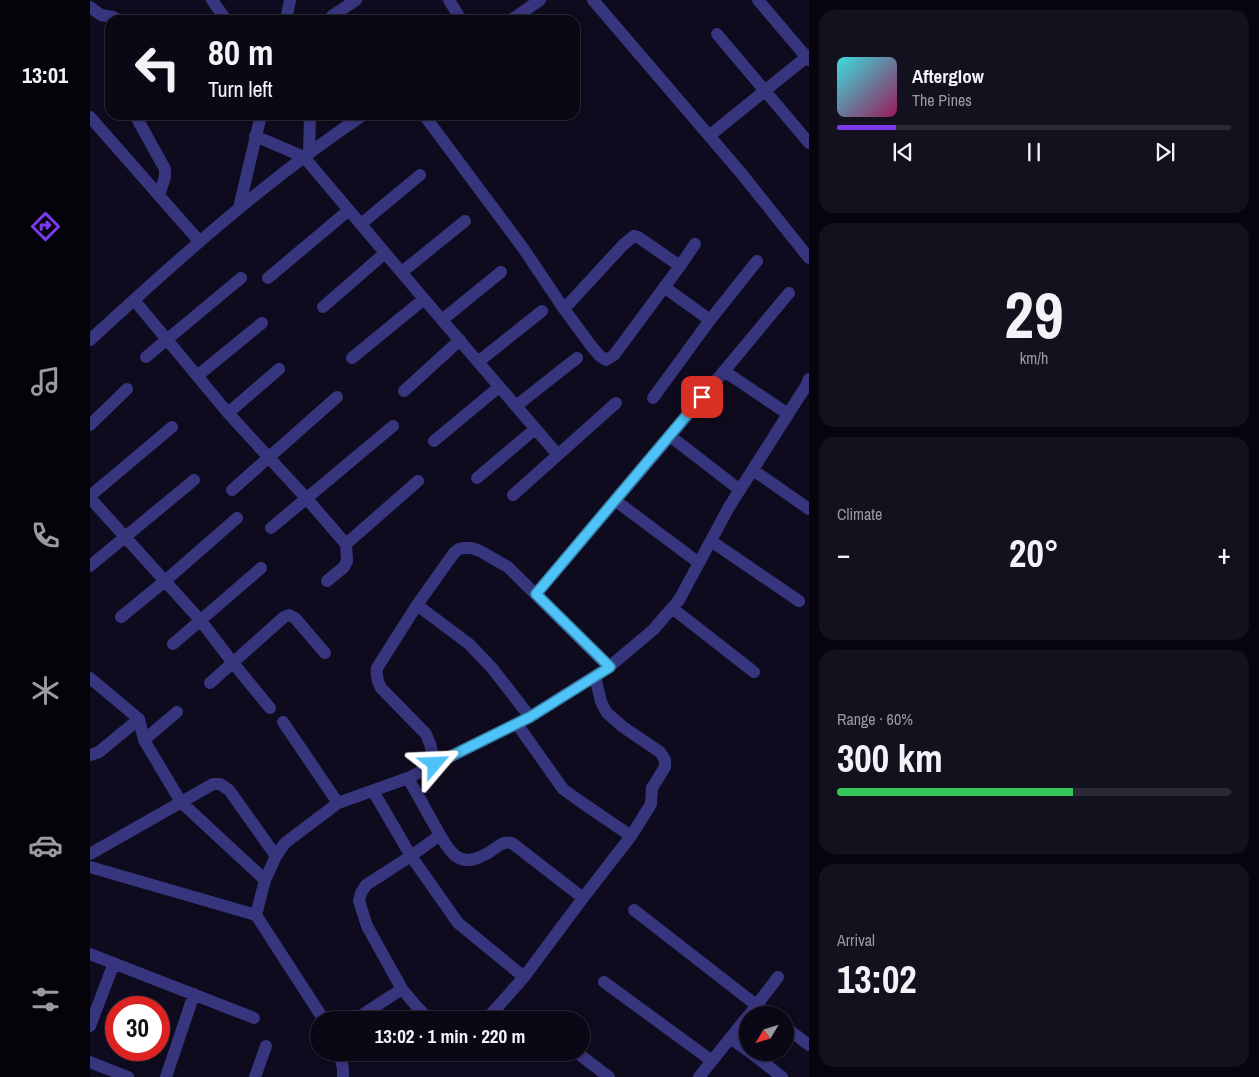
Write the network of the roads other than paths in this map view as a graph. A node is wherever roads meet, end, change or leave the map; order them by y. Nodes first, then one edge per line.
1 (212, 0) edge
2 (290, 0) edge
3 (356, 0) edge
4 (449, 0) edge
5 (540, 0) edge
6 (592, 0) edge
7 (758, 0) edge
8 (90, 6) edge
9 (105, 15) edge
10 (222, 15) edge
11 (287, 15) edge
12 (334, 15) edge
13 (458, 15) edge
14 (518, 15) edge
15 (717, 34) dead end
16 (808, 57) edge
17 (764, 91) junction
18 (90, 116) edge
19 (138, 120) edge
20 (260, 120) edge
21 (310, 120) edge
22 (356, 120) edge
23 (428, 120) edge
24 (255, 136) junction
25 (709, 136) junction
26 (809, 144) edge
27 (307, 155) junction
28 (420, 175) dead end
29 (159, 195) junction
30 (239, 208) junction
31 (349, 210) junction
32 (465, 221) dead end
33 (361, 224) junction
34 (199, 241) junction
35 (695, 244) dead end
36 (385, 253) junction
37 (809, 258) edge
38 (757, 261) dead end
39 (680, 266) junction
40 (402, 272) junction
41 (501, 272) dead end
42 (240, 278) dead end
43 (268, 278) dead end
44 (664, 287) junction
45 (789, 293) dead end
46 (424, 299) junction
47 (134, 300) junction
48 (323, 307) dead end
49 (564, 309) junction
50 (542, 311) dead end
51 (442, 320) junction
52 (710, 320) junction
53 (262, 323) dead end
54 (90, 340) edge
55 (167, 340) junction
56 (460, 340) junction
57 (146, 357) dead end
58 (352, 358) dead end
59 (577, 358) dead end
60 (478, 362) junction
61 (279, 369) dead end
62 (724, 371) junction
63 (197, 376) junction
64 (809, 379) edge
65 (499, 387) junction
66 (127, 390) dead end
67 (404, 391) dead end
68 (337, 397) dead end
69 (653, 398) dead end
70 (616, 403) dead end
71 (516, 406) junction
72 (228, 413) junction
73 (788, 414) junction
74 (90, 425) edge
75 (393, 426) dead end
76 (172, 427) dead end
77 (535, 429) junction
78 (670, 436) junction
79 (434, 441) dead end
80 (558, 455) junction
81 (269, 457) junction
82 (753, 470) junction
83 (477, 478) dead end
84 (194, 480) dead end
85 (418, 481) dead end
86 (232, 490) dead end
87 (740, 490) junction
88 (513, 495) dead end
89 (90, 497) edge
90 (307, 499) junction
91 (616, 501) junction
92 (809, 509) edge
93 (238, 518) dead end
94 (271, 528) dead end
95 (125, 537) junction
96 (711, 541) junction
97 (346, 544) junction
98 (699, 563) junction
99 (90, 566) edge
100 (261, 568) dead end
101 (165, 581) junction
102 (327, 581) dead end
103 (536, 594) junction
104 (799, 601) dead end
105 (417, 604) junction
106 (672, 608) junction
107 (121, 617) dead end
108 (201, 621) junction
109 (173, 644) dead end
110 (325, 653) dead end
111 (233, 663) junction
112 (610, 667) junction
113 (754, 672) dead end
114 (595, 676) junction
115 (90, 678) edge
116 (210, 683) dead end
117 (270, 708) dead end
118 (177, 712) dead end
119 (530, 717) junction
120 (139, 718) junction
121 (283, 722) dead end
122 (516, 724) junction
123 (144, 740) junction
124 (90, 755) edge
125 (435, 764) junction
126 (408, 778) junction
127 (373, 791) junction
128 (181, 802) junction
129 (338, 803) junction
130 (440, 835) junction
131 (631, 836) junction
132 (90, 854) edge
133 (276, 856) junction
134 (411, 856) junction
135 (90, 867) edge
136 (265, 880) junction
137 (583, 898) junction
138 (634, 910) dead end
139 (256, 915) junction
140 (90, 954) edge
141 (114, 963) junction
142 (524, 977) junction
143 (778, 977) dead end
144 (604, 982) dead end
145 (402, 989) junction
146 (194, 994) junction
147 (744, 1006) edge
148 (756, 1006) edge
149 (318, 1011) edge
150 (368, 1011) edge
151 (421, 1011) edge
152 (494, 1011) edge
153 (254, 1018) dead end
154 (90, 1026) edge
155 (739, 1027) edge
156 (794, 1033) edge
157 (730, 1038) junction
158 (809, 1044) edge
159 (739, 1045) edge
160 (266, 1046) dead end
161 (342, 1061) edge
162 (588, 1061) edge
163 (712, 1061) junction
164 (761, 1061) edge
165 (90, 1062) edge
166 (128, 1077) edge
167 (166, 1077) edge
168 (254, 1077) edge
169 (343, 1077) edge
170 (609, 1077) edge
171 (699, 1077) edge
172 (782, 1077) edge

1 - 10 street
2 - 11 street
3 - 12 street
4 - 13 street
5 - 14 street
6 - 25 street
7 - 16 street
8 - 9 street
15 - 17 street
16 - 17 street
17 - 25 street
17 - 26 street
18 - 29 street
19 - 29 street
20 - 24 street
21 - 27 street
22 - 27 street
23 - 49 street
24 - 27 street
24 - 30 street
25 - 37 street
27 - 30 street
27 - 31 street
28 - 33 street
29 - 34 street
30 - 34 street
31 - 33 street
31 - 43 street
32 - 40 street
33 - 36 street
34 - 47 street
35 - 39 street
36 - 40 street
36 - 48 street
38 - 52 street
39 - 44 street
39 - 49 street
40 - 46 street
41 - 51 street
42 - 55 street
44 - 49 street
44 - 52 street
45 - 62 street
46 - 51 street
46 - 58 street
47 - 54 street
47 - 55 street
50 - 60 street
51 - 56 street
52 - 69 street
53 - 63 street
55 - 57 street
55 - 63 street
56 - 60 street
56 - 67 street
59 - 71 street
60 - 65 street
61 - 72 street
62 - 73 street
62 - 78 street
63 - 72 street
64 - 73 street
65 - 71 street
65 - 79 street
66 - 74 street
68 - 81 street
70 - 80 street
71 - 77 street
72 - 81 street
73 - 82 street
75 - 90 street
76 - 89 street
77 - 80 street
77 - 83 street
78 - 87 street
78 - 91 street
80 - 88 street
81 - 86 street
81 - 90 street
82 - 87 street
82 - 92 street
84 - 95 street
85 - 97 street
87 - 96 street
89 - 95 street
90 - 94 street
90 - 97 street
91 - 98 street
91 - 103 street
93 - 101 street
95 - 99 street
95 - 101 street
96 - 98 street
96 - 104 street
97 - 102 street
98 - 106 street
100 - 108 street
101 - 107 street
101 - 108 street
103 - 105 street
103 - 112 street
105 - 119 street
105 - 125 street
106 - 112 street
106 - 113 street
108 - 109 street
108 - 111 street
110 - 111 street
111 - 116 street
111 - 117 street
112 - 114 street
114 - 119 street
114 - 131 street
115 - 120 street
118 - 123 street
119 - 122 street
120 - 123 street
120 - 124 street
121 - 129 street
122 - 125 street
122 - 131 street
123 - 128 street
125 - 126 street
126 - 127 street
126 - 130 street
127 - 129 street
127 - 134 street
128 - 132 street
128 - 133 street
128 - 136 street
129 - 133 street
130 - 134 street
130 - 137 street
131 - 137 street
133 - 136 street
134 - 142 street
134 - 145 street
135 - 139 street
136 - 139 street
137 - 142 street
138 - 147 street
139 - 149 street
140 - 141 street
141 - 146 street
141 - 154 street
142 - 152 street
143 - 148 street
144 - 163 street
145 - 150 street
145 - 151 street
146 - 153 street
146 - 167 street
155 - 157 street
156 - 158 street
157 - 159 street
157 - 163 street
160 - 168 street
161 - 169 street
162 - 170 street
163 - 171 street
164 - 172 street
165 - 166 street

